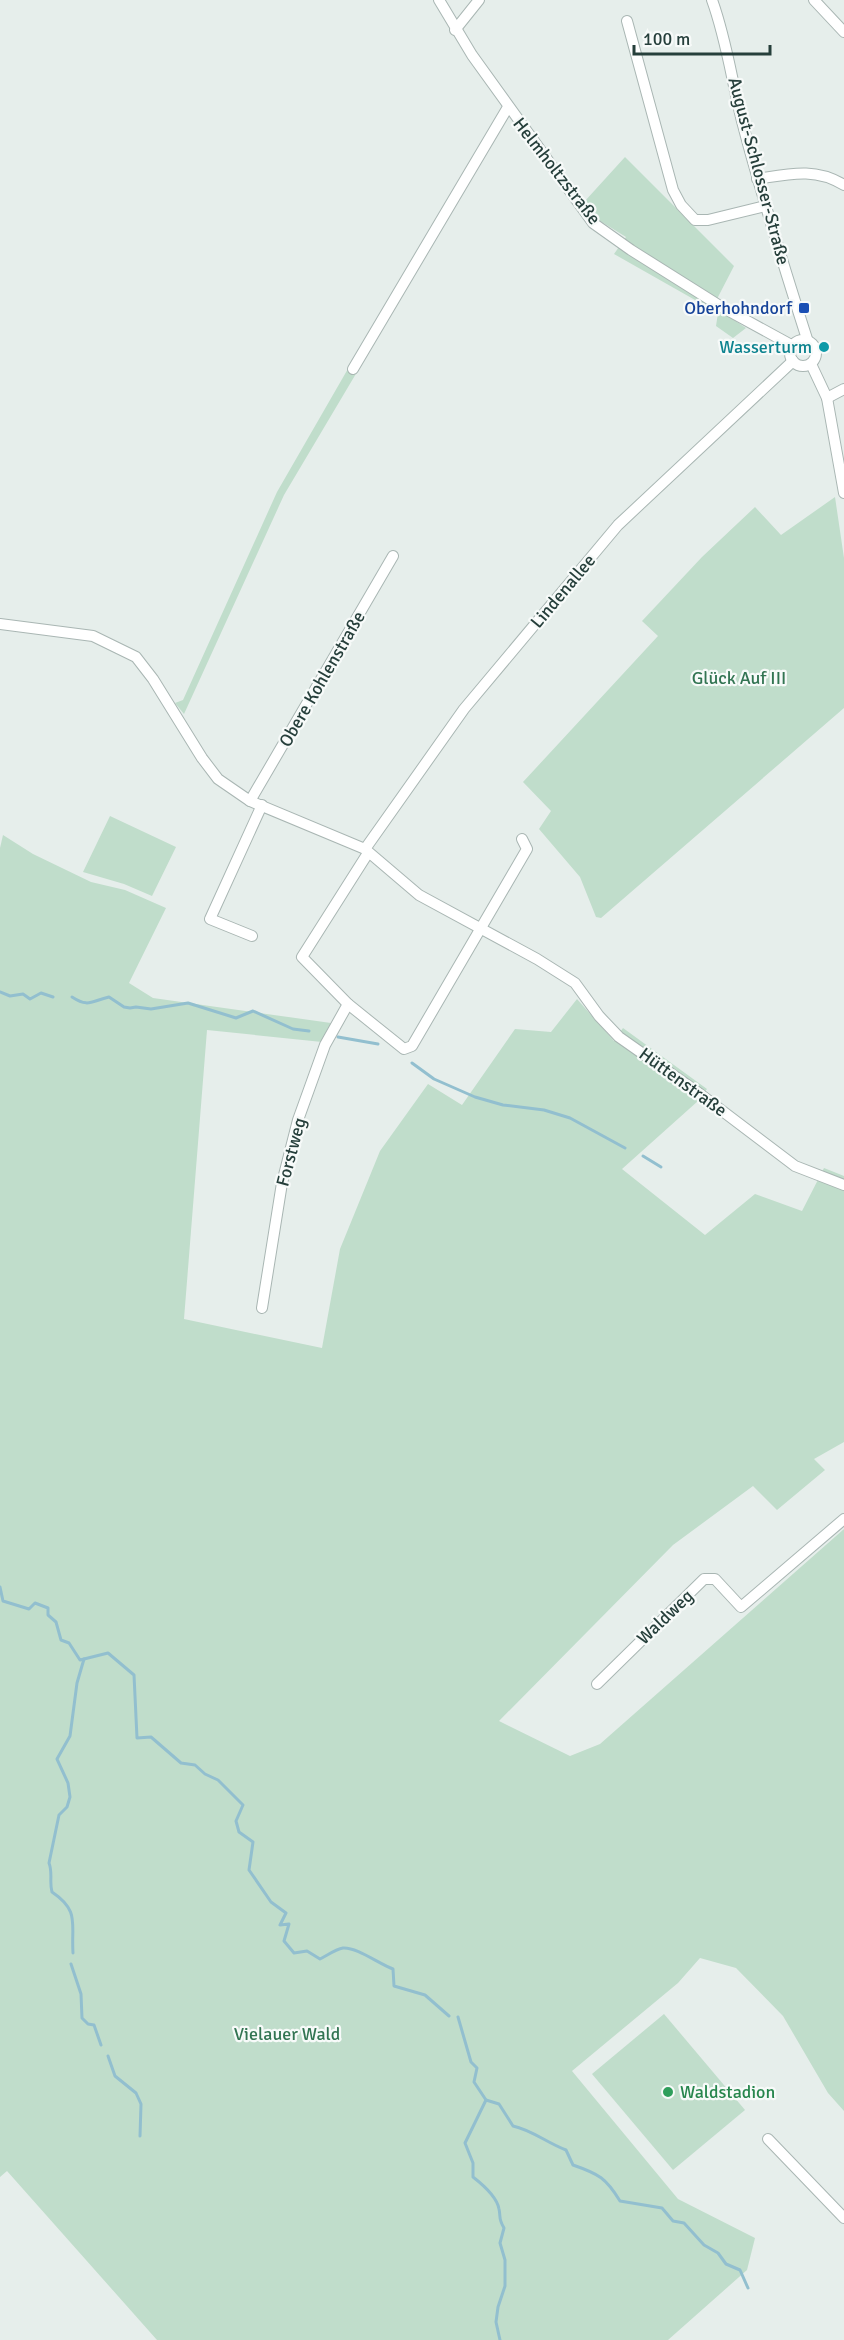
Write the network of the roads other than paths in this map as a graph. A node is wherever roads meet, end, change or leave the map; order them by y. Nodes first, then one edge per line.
1 (439, 0) edge
2 (479, 0) edge
3 (712, 0) edge
4 (814, 0) edge
5 (627, 21) dead end
6 (455, 30) junction
7 (844, 32) edge
8 (508, 107) junction
9 (757, 179) junction
10 (844, 185) edge
11 (765, 206) junction
12 (808, 342) junction
13 (793, 346) junction
14 (793, 361) junction
15 (811, 363) junction
16 (353, 369) dead end
17 (844, 389) edge
18 (827, 398) junction
19 (844, 493) edge
20 (393, 556) dead end
21 (0, 624) edge
22 (250, 801) junction
23 (262, 805) junction
24 (522, 839) dead end
25 (366, 851) junction
26 (482, 928) junction
27 (252, 936) dead end
28 (348, 1004) junction
29 (844, 1185) edge
30 (262, 1308) dead end
31 (844, 1519) edge
32 (597, 1684) dead end
33 (768, 2139) dead end
34 (844, 2218) edge

1 - 6 street, Helmholtzstraße
2 - 6 street
3 - 9 street, August-Schlosser-Straße
4 - 7 street
5 - 11 street
6 - 8 street, Helmholtzstraße
8 - 13 street, Helmholtzstraße
8 - 16 street, Helmholtzstraße
9 - 10 street
9 - 11 street, August-Schlosser-Straße
11 - 12 street, August-Schlosser-Straße
12 - 13 street
12 - 15 street
13 - 14 street
14 - 15 street
14 - 25 street, Lindenallee
15 - 18 street
17 - 18 street
18 - 19 street
20 - 22 street, Obere Kohlenstraße
21 - 22 street
22 - 23 street
23 - 25 street
23 - 27 street
24 - 26 street
25 - 26 street
25 - 28 street
26 - 28 street
26 - 29 street, Hüttenstraße
28 - 30 street, Forstweg
31 - 32 street, Waldweg
33 - 34 street

